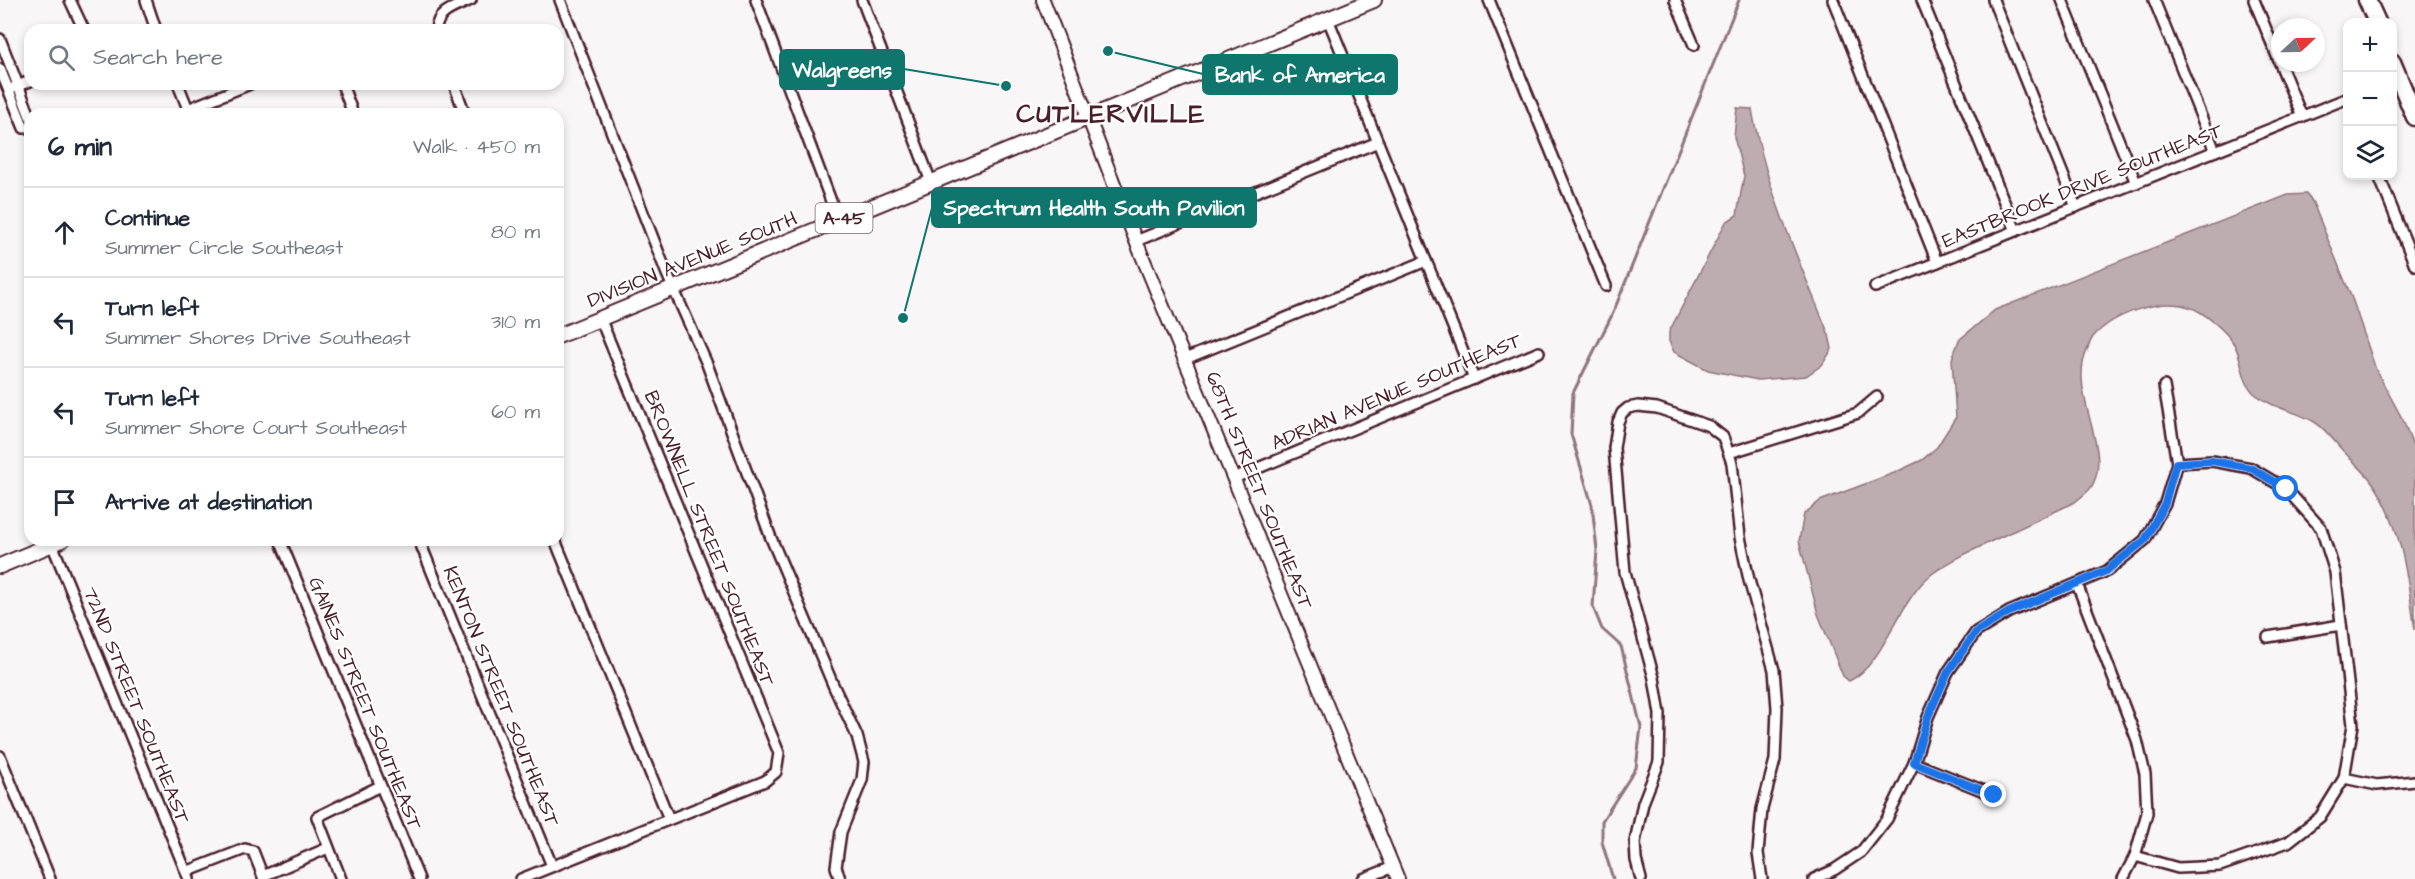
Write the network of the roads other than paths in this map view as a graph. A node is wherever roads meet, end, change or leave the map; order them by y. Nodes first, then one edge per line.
1 (70, 0) edge
2 (471, 0) edge
3 (560, 0) edge
4 (756, 0) edge
5 (862, 0) edge
6 (1043, 0) edge
7 (1374, 0) edge
8 (1489, 0) edge
9 (1676, 0) edge
10 (1833, 0) edge
11 (1922, 0) edge
12 (1993, 0) edge
13 (2062, 0) edge
14 (2154, 0) edge
15 (2254, 0) edge
16 (2367, 0) edge
17 (149, 2) edge
18 (2375, 18) edge
19 (1328, 19) junction
20 (81, 24) edge
21 (154, 24) edge
22 (438, 24) edge
23 (1, 42) edge
24 (1694, 45) dead end
25 (0, 69) edge
26 (2396, 72) edge
27 (24, 84) edge
28 (18, 86) junction
29 (8, 90) junction
30 (180, 90) edge
31 (236, 90) edge
32 (344, 90) edge
33 (456, 90) edge
34 (2343, 100) edge
35 (27, 108) edge
36 (187, 108) edge
37 (198, 108) edge
38 (351, 108) edge
39 (463, 108) edge
40 (24, 117) edge
41 (1087, 117) junction
42 (2302, 117) junction
43 (2415, 117) edge
44 (20, 118) junction
45 (24, 128) dead end
46 (1378, 142) junction
47 (2215, 151) junction
48 (2381, 180) edge
49 (931, 182) junction
50 (2136, 183) junction
51 (2076, 207) junction
52 (838, 220) junction
53 (2016, 231) junction
54 (1136, 241) junction
55 (1426, 261) junction
56 (1937, 262) junction
57 (2415, 265) edge
58 (1606, 286) dead end
59 (674, 287) junction
60 (1875, 287) dead end
61 (600, 318) junction
62 (564, 333) edge
63 (1539, 352) dead end
64 (1185, 358) junction
65 (1474, 379) junction
66 (2164, 386) dead end
67 (1877, 397) dead end
68 (1729, 453) junction
69 (2176, 463) junction
70 (1234, 478) junction
71 (48, 546) edge
72 (59, 546) edge
73 (282, 546) edge
74 (421, 546) edge
75 (557, 546) edge
76 (0, 566) edge
77 (2077, 584) junction
78 (2341, 625) junction
79 (2268, 637) dead end
80 (0, 756) edge
81 (1914, 763) junction
82 (2344, 778) junction
83 (2415, 781) edge
84 (380, 786) junction
85 (1994, 795) dead end
86 (669, 819) junction
87 (328, 848) junction
88 (2135, 855) junction
89 (552, 866) junction
90 (1393, 867) junction
91 (188, 876) edge
92 (263, 877) edge
93 (50, 879) edge
94 (341, 879) edge
95 (419, 879) edge
96 (521, 879) edge
97 (840, 879) edge
98 (1363, 879) edge
99 (1398, 879) edge
100 (1641, 879) edge
101 (1762, 879) edge
102 (1814, 879) edge
103 (2123, 879) edge

1 - 20 street
2 - 22 street
3 - 59 street
4 - 52 street
5 - 49 street
6 - 41 main road, 68TH STREET SOUTHEAST
7 - 19 main road, DIVISION AVENUE SOUTH / A-45
8 - 58 street
9 - 24 street
10 - 56 street
11 - 53 street
12 - 51 street
13 - 50 street
14 - 47 street
15 - 42 street
16 - 18 highway
17 - 21 street
19 - 41 main road, DIVISION AVENUE SOUTH / A-45
19 - 46 street
23 - 28 street
25 - 29 street
26 - 43 highway
27 - 28 street
28 - 29 street
28 - 35 street
29 - 44 street
30 - 36 street
31 - 37 street
32 - 38 street
33 - 39 street
34 - 42 street, EASTBROOK DRIVE SOUTHEAST
40 - 44 street
41 - 49 main road, DIVISION AVENUE SOUTH / A-45
41 - 54 main road, 68TH STREET SOUTHEAST
42 - 47 street, EASTBROOK DRIVE SOUTHEAST
44 - 45 street
46 - 54 street
46 - 55 street
47 - 50 street, EASTBROOK DRIVE SOUTHEAST
48 - 57 street
49 - 52 main road, DIVISION AVENUE SOUTH / A-45
50 - 51 street, EASTBROOK DRIVE SOUTHEAST
51 - 53 street, EASTBROOK DRIVE SOUTHEAST
52 - 59 main road, DIVISION AVENUE SOUTH / A-45
53 - 56 street, EASTBROOK DRIVE SOUTHEAST
54 - 64 main road, 68TH STREET SOUTHEAST
55 - 64 street
55 - 65 street
56 - 60 street, EASTBROOK DRIVE SOUTHEAST
59 - 61 main road, DIVISION AVENUE SOUTH / A-45
59 - 97 street
61 - 62 main road, DIVISION AVENUE SOUTH / A-45
61 - 86 street, BROWNELL STREET SOUTHEAST
63 - 65 street, ADRIAN AVENUE SOUTHEAST
64 - 70 main road, 68TH STREET SOUTHEAST
65 - 70 street, ADRIAN AVENUE SOUTHEAST
66 - 69 street
67 - 68 street
68 - 100 street
68 - 101 street
69 - 77 street
69 - 78 street
70 - 90 main road, 68TH STREET SOUTHEAST
71 - 76 main road
72 - 91 street, 72ND STREET SOUTHEAST
73 - 84 street, GAINES STREET SOUTHEAST
74 - 89 street, KENTON STREET SOUTHEAST
75 - 86 street
77 - 81 street
77 - 88 street
78 - 79 street
78 - 82 street
80 - 93 street
81 - 85 street
81 - 102 street
82 - 83 street
82 - 88 street
84 - 87 street
84 - 95 street, GAINES STREET SOUTHEAST
86 - 89 street
87 - 92 street
87 - 94 street
88 - 103 street
89 - 96 street
90 - 98 street
90 - 99 main road, 68TH STREET SOUTHEAST
91 - 92 street

